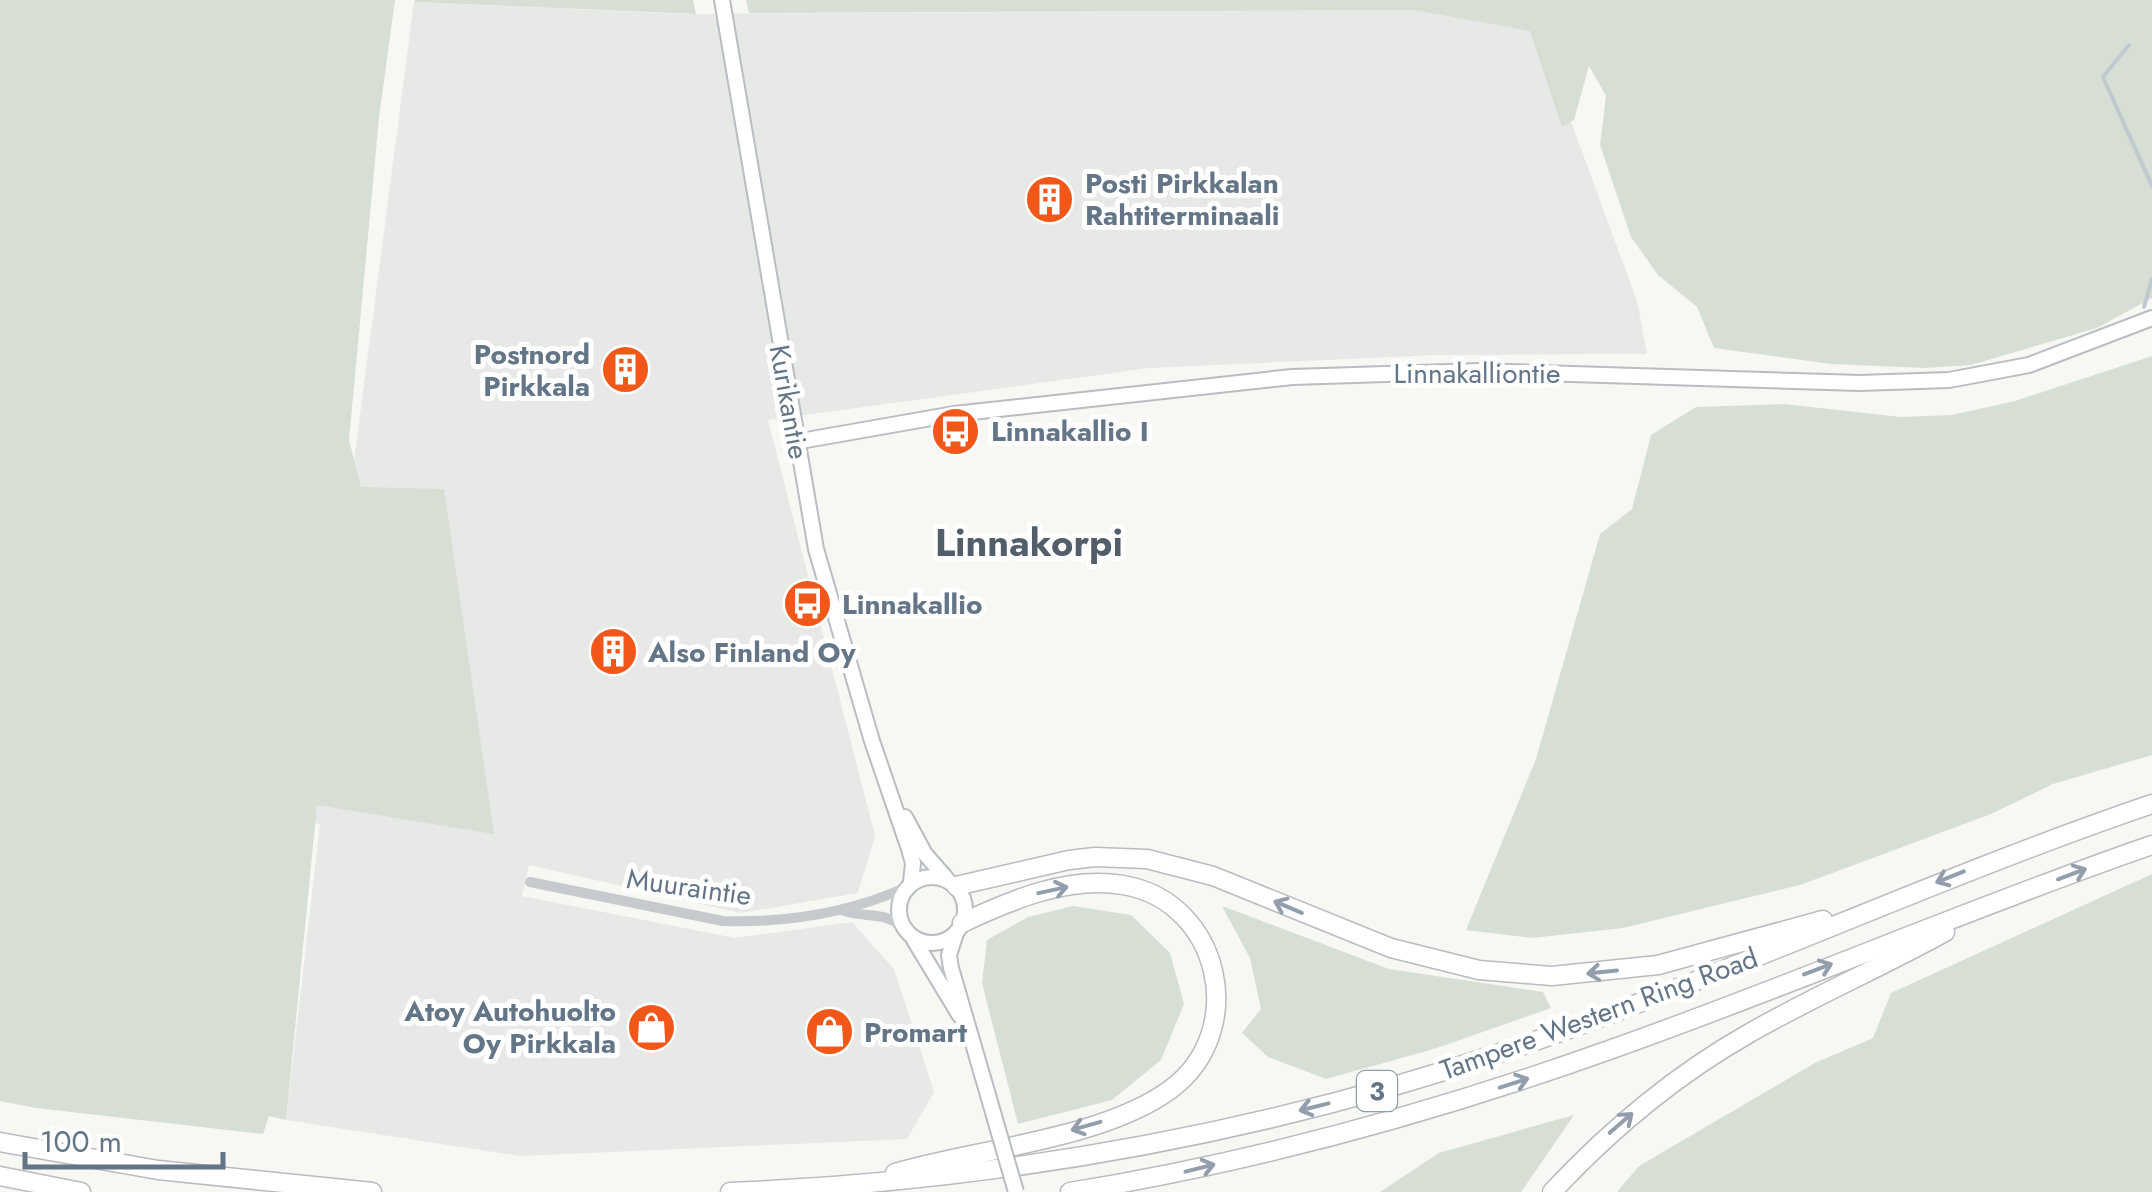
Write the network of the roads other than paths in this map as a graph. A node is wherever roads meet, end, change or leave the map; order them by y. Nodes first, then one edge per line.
1 (722, 0) edge
2 (2152, 318) edge
3 (795, 442) junction
4 (892, 795) junction
5 (2152, 804) edge
6 (2152, 846) edge
7 (530, 882) dead end
8 (951, 883) junction
9 (909, 885) junction
10 (1993, 905) junction
11 (1867, 910) junction
12 (844, 911) junction
13 (959, 928) junction
14 (907, 932) junction
15 (965, 1025) junction
16 (0, 1142) edge
17 (0, 1176) edge
18 (863, 1183) junction
19 (81, 1192) edge
20 (372, 1192) edge
21 (730, 1192) edge
22 (1016, 1192) edge
23 (1070, 1192) edge
24 (1552, 1192) edge

1 - 3 main road, Kurikantie
2 - 3 main road, Linnakalliontie
3 - 4 main road, Kurikantie
4 - 8 main road, Kurikantie
4 - 9 main road, Kurikantie
5 -> 11 highway, Tampere Western Ring Road / 3
10 -> 6 highway, Tampere Western Ring Road / 3
7 - 12 street, Muuraintie
8 - 9 main road
11 -> 8 highway
8 - 13 main road
9 - 12 street, Muuraintie
9 - 14 main road
23 -> 10 highway, Tampere Western Ring Road / 3
24 -> 10 highway
11 -> 18 highway, Tampere Western Ring Road / 3
12 - 14 street, Muuraintie
13 - 14 main road
13 - 15 main road
13 -> 18 highway
14 - 15 main road
15 - 22 main road, bridge
16 - 20 highway
17 - 19 highway
18 - 21 highway, Tampere Western Ring Road / 3

